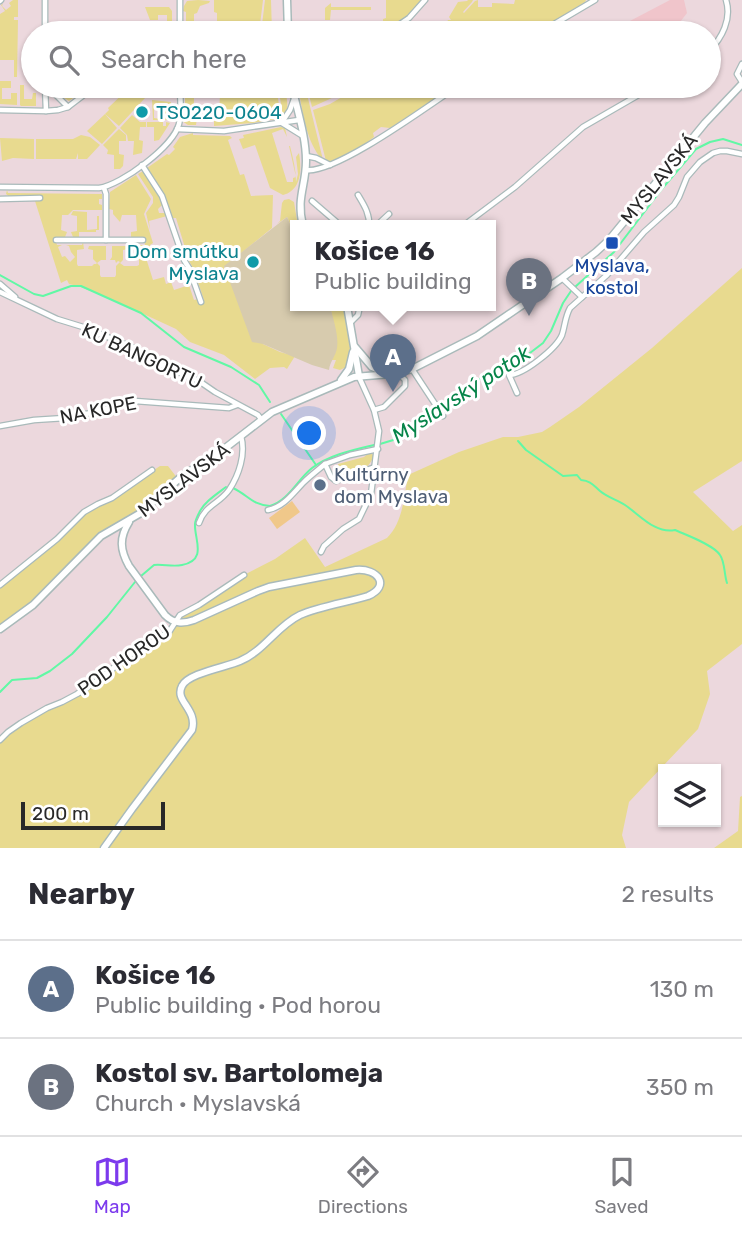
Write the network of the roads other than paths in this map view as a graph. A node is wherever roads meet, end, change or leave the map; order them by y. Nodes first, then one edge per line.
1 (44, 0) edge
2 (180, 0) edge
3 (287, 0) edge
4 (425, 0) edge
5 (594, 0) edge
6 (726, 0) edge
7 (45, 21) edge
8 (180, 21) edge
9 (288, 21) edge
10 (405, 21) edge
11 (559, 21) edge
12 (721, 36) edge
13 (742, 64) edge
14 (742, 83) edge
15 (45, 98) edge
16 (59, 98) edge
17 (80, 98) edge
18 (180, 98) edge
19 (294, 98) edge
20 (295, 98) edge
21 (440, 98) edge
22 (633, 98) edge
23 (68, 107) junction
24 (0, 110) edge
25 (46, 110) junction
26 (299, 120) junction
27 (281, 123) junction
28 (177, 129) junction
29 (303, 136) junction
30 (742, 154) edge
31 (306, 156) junction
32 (142, 165) junction
33 (331, 165) junction
34 (306, 170) junction
35 (3, 187) edge
36 (104, 188) junction
37 (358, 195) dead end
38 (40, 198) dead end
39 (2, 199) edge
40 (312, 201) dead end
41 (389, 214) dead end
42 (302, 220) edge
43 (334, 220) edge
44 (369, 220) edge
45 (382, 220) edge
46 (471, 220) edge
47 (56, 240) dead end
48 (106, 240) junction
49 (143, 240) dead end
50 (562, 278) junction
51 (0, 284) edge
52 (0, 292) edge
53 (582, 298) junction
54 (18, 300) junction
55 (201, 302) dead end
56 (349, 311) edge
57 (359, 311) edge
58 (351, 322) junction
59 (354, 347) junction
60 (412, 369) junction
61 (395, 373) junction
62 (359, 376) junction
63 (336, 385) junction
64 (517, 393) dead end
65 (237, 405) junction
66 (374, 411) junction
67 (443, 416) dead end
68 (261, 419) junction
69 (0, 426) edge
70 (241, 436) junction
71 (378, 448) junction
72 (325, 464) junction
73 (375, 467) junction
74 (152, 470) dead end
75 (268, 510) dead end
76 (133, 518) junction
77 (199, 523) dead end
78 (101, 536) junction
79 (121, 542) junction
80 (321, 552) dead end
81 (244, 575) dead end
82 (0, 585) edge
83 (176, 622) junction
84 (0, 629) edge
85 (0, 740) edge
86 (104, 848) edge

1 - 7 street
2 - 8 street
3 - 9 street
4 - 10 street
5 - 11 street
6 - 12 street
13 - 14 street
14 - 50 street, MYSLAVSKÁ
15 - 25 street
16 - 23 street
17 - 23 street
18 - 28 street
19 - 27 street
20 - 26 street
21 - 33 street
22 - 46 street
23 - 25 street
24 - 25 street
26 - 27 street
26 - 29 street
27 - 28 street
27 - 29 street
28 - 32 street
29 - 31 street
30 - 53 street
31 - 33 street
31 - 34 street
32 - 36 street
32 - 55 street
33 - 34 street
34 - 42 street
35 - 36 street
35 - 39 street
36 - 48 street
37 - 44 street
38 - 39 street
40 - 43 street
41 - 45 street
47 - 48 street
48 - 49 street
50 - 53 street
50 - 60 street, MYSLAVSKÁ
51 - 54 street, KU BANGORTU
52 - 54 street, KU BANGORTU
53 - 64 street
54 - 65 street, KU BANGORTU
56 - 58 street
57 - 58 street
58 - 59 street
59 - 61 street
59 - 62 street
59 - 63 street
60 - 61 street, MYSLAVSKÁ
60 - 67 street
61 - 62 street, MYSLAVSKÁ
61 - 66 street
62 - 63 street, MYSLAVSKÁ
62 - 66 street
63 - 68 street, MYSLAVSKÁ
65 - 68 street, KU BANGORTU
65 - 69 street, NA KOPE
66 - 71 street
68 - 70 street, MYSLAVSKÁ
70 - 76 street, MYSLAVSKÁ
70 - 77 street
71 - 72 street
71 - 73 street
72 - 73 street
72 - 75 street
73 - 80 street
74 - 82 street
76 - 78 street, MYSLAVSKÁ
76 - 79 street
78 - 79 street
78 - 84 street, MYSLAVSKÁ
79 - 83 street
81 - 83 street, POD HOROU
83 - 85 street, POD HOROU
83 - 86 street

